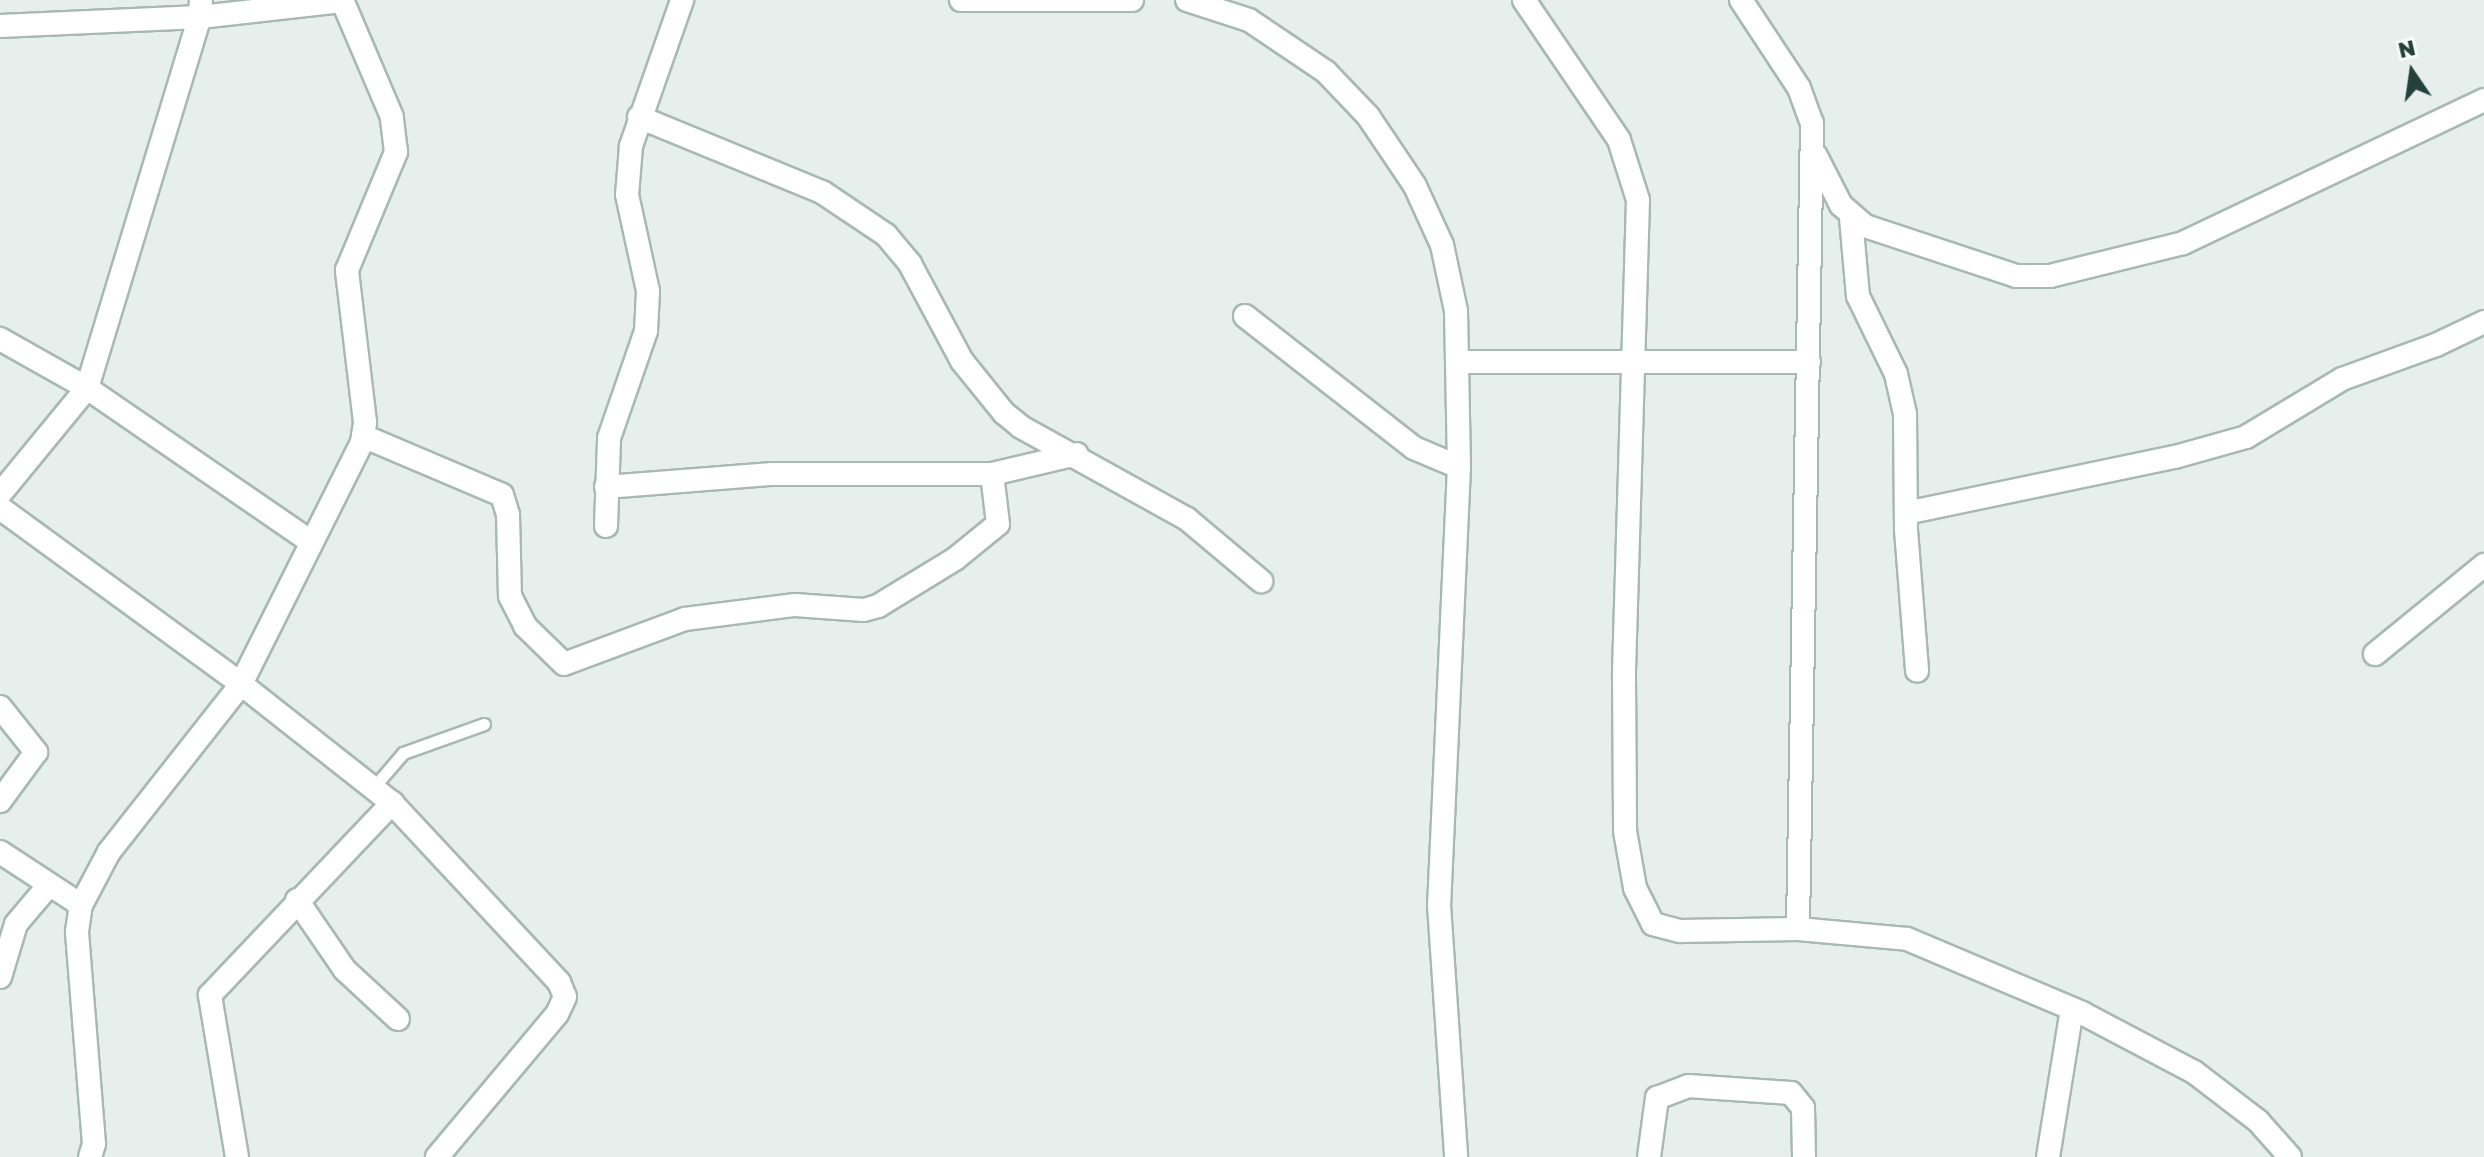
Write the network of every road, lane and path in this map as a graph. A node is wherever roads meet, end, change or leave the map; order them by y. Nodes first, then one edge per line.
1 (682, 0) edge
2 (961, 0) edge
3 (1132, 0) edge
4 (1187, 0) edge
5 (1524, 0) edge
6 (1741, 0) edge
7 (342, 1) edge
8 (201, 8) edge
9 (0, 26) edge
10 (2484, 100) edge
11 (639, 117) junction
12 (1814, 153) junction
13 (1851, 218) junction
14 (1245, 316) dead end
15 (2484, 322) edge
16 (0, 339) edge
17 (1633, 361) junction
18 (1457, 362) junction
19 (1809, 362) junction
20 (87, 388) junction
21 (363, 436) junction
22 (1077, 454) junction
23 (1459, 467) junction
24 (992, 474) junction
25 (606, 487) junction
26 (0, 494) edge
27 (0, 508) edge
28 (1906, 513) junction
29 (606, 526) dead end
30 (310, 541) junction
31 (2484, 565) edge
32 (1261, 581) dead end
33 (2375, 654) dead end
34 (1917, 671) dead end
35 (241, 684) junction
36 (0, 707) edge
37 (484, 724) dead end
38 (373, 788) junction
39 (0, 801) edge
40 (392, 803) junction
41 (0, 852) edge
42 (49, 885) junction
43 (297, 900) junction
44 (81, 905) junction
45 (1798, 929) junction
46 (0, 977) edge
47 (2072, 1009) junction
48 (398, 1019) dead end
49 (90, 1157) edge
50 (237, 1157) edge
51 (437, 1157) edge
52 (1456, 1157) edge
53 (1649, 1157) edge
54 (1804, 1157) edge
55 (2048, 1157) edge
56 (2290, 1157) edge

1 - 11 street
2 - 3 street
4 - 18 street
5 - 17 street
6 - 12 street
7 - 8 street
7 - 21 street
8 - 9 street
8 - 20 street
10 - 13 street
11 - 22 street
11 - 25 street
12 - 13 street
12 - 19 street
13 - 28 street
14 - 23 street
15 - 28 street
16 - 20 street
17 - 18 street
17 - 19 street
17 - 45 street
18 - 23 street
19 - 45 street
20 - 26 street
20 - 30 street
21 - 24 street
21 - 30 street
22 - 24 street
22 - 32 street
23 - 52 street
24 - 25 street
25 - 29 street
27 - 35 street
28 - 34 street
30 - 35 street
31 - 33 street
35 - 38 street
35 - 44 street
36 - 39 street
37 - 38 lane
38 - 40 street
40 - 43 street
40 - 51 street
41 - 42 street
42 - 44 street
42 - 46 street
43 - 48 street
43 - 50 street
44 - 49 street
45 - 47 street
47 - 55 street
47 - 56 street
53 - 54 street

